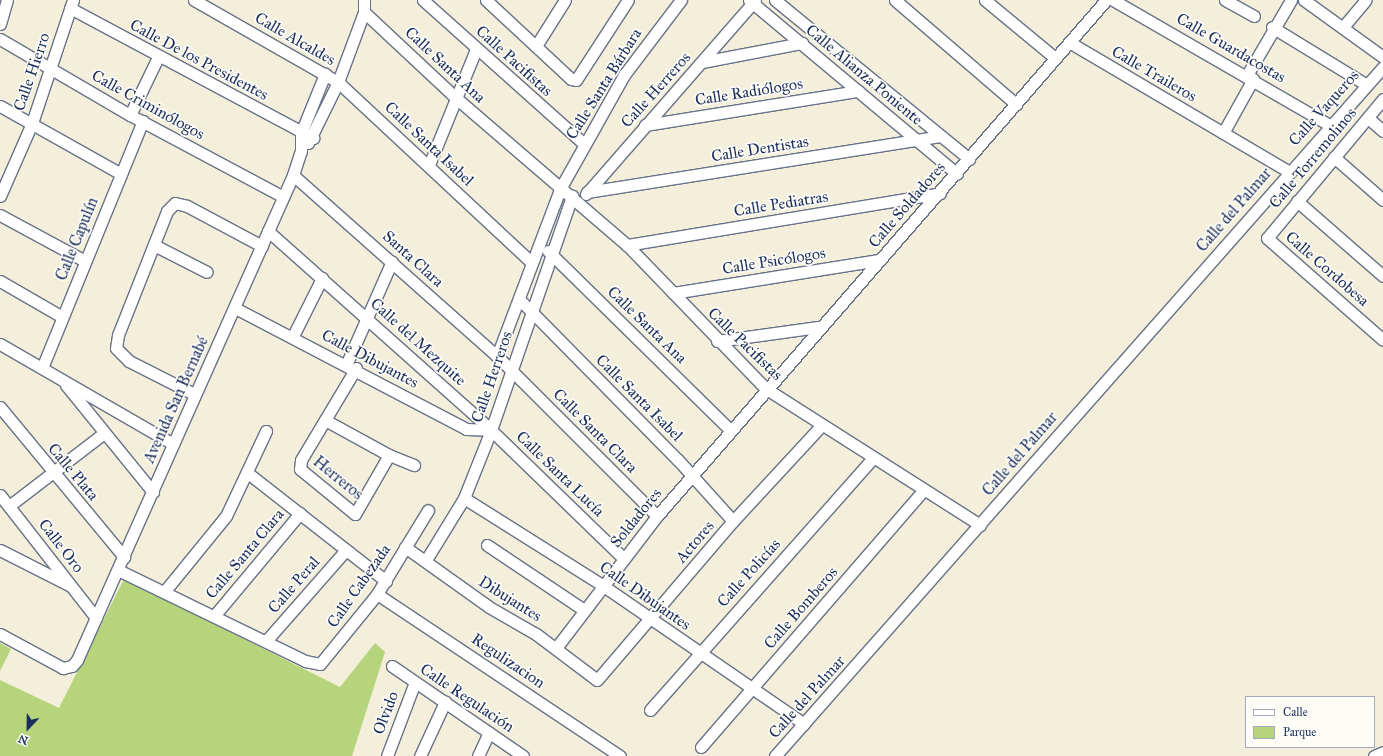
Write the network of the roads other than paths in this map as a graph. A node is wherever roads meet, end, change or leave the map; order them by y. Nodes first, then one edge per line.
1 (7, 0) edge
2 (194, 0) edge
3 (364, 0) edge
4 (423, 0) edge
5 (486, 0) edge
6 (502, 0) edge
7 (566, 0) edge
8 (628, 0) edge
9 (681, 0) edge
10 (776, 0) edge
11 (895, 0) edge
12 (986, 0) edge
13 (1106, 0) edge
14 (1113, 0) edge
15 (1226, 0) edge
16 (1291, 0) edge
17 (1304, 0) edge
18 (1366, 0) edge
19 (752, 1) edge
20 (72, 4) edge
21 (496, 10) junction
22 (364, 12) junction
23 (1254, 16) dead end
24 (0, 24) edge
25 (1272, 27) junction
26 (1343, 27) junction
27 (0, 39) edge
28 (1068, 42) junction
29 (802, 43) junction
30 (536, 46) junction
31 (476, 49) junction
32 (158, 57) junction
33 (1055, 58) junction
34 (1383, 58) edge
35 (702, 62) junction
36 (1383, 67) edge
37 (50, 68) junction
38 (325, 74) junction
39 (1250, 77) junction
40 (338, 82) junction
41 (1367, 85) junction
42 (858, 91) junction
43 (456, 98) junction
44 (1383, 100) edge
45 (1016, 104) junction
46 (0, 106) edge
47 (130, 115) junction
48 (1368, 118) junction
49 (143, 121) junction
50 (32, 124) junction
51 (645, 125) junction
52 (1331, 126) junction
53 (1383, 131) edge
54 (301, 133) junction
55 (1223, 133) junction
56 (939, 136) junction
57 (313, 138) junction
58 (917, 141) junction
59 (584, 144) junction
60 (301, 151) junction
61 (1334, 157) junction
62 (969, 159) junction
63 (429, 165) junction
64 (1288, 171) junction
65 (4, 173) edge
66 (121, 174) junction
67 (957, 174) junction
68 (293, 175) junction
69 (560, 189) junction
70 (587, 192) junction
71 (940, 193) junction
72 (0, 196) edge
73 (282, 196) junction
74 (576, 198) junction
75 (1383, 200) edge
76 (1298, 202) junction
77 (0, 215) edge
78 (268, 232) junction
79 (1267, 238) joint
80 (540, 244) junction
81 (154, 245) junction
82 (627, 245) junction
83 (262, 246) junction
84 (552, 255) junction
85 (880, 260) junction
86 (85, 261) junction
87 (392, 261) junction
88 (532, 263) junction
89 (207, 272) dead end
90 (1383, 276) edge
91 (322, 278) junction
92 (0, 281) edge
93 (673, 293) junction
94 (519, 299) junction
95 (235, 308) junction
96 (532, 312) junction
97 (366, 316) junction
98 (62, 317) junction
99 (818, 327) junction
100 (293, 336) junction
101 (1383, 340) edge
102 (717, 341) junction
103 (0, 344) edge
104 (497, 356) junction
105 (351, 366) junction
106 (42, 368) junction
107 (510, 370) junction
108 (64, 381) junction
109 (766, 388) junction
110 (194, 394) junction
111 (0, 407) edge
112 (325, 420) junction
113 (821, 426) junction
114 (492, 430) junction
115 (730, 430) junction
116 (266, 431) dead end
117 (103, 434) junction
118 (173, 444) junction
119 (388, 456) junction
120 (873, 458) junction
121 (414, 465) dead end
122 (52, 472) junction
123 (248, 474) junction
124 (692, 476) junction
125 (924, 490) junction
126 (153, 492) junction
127 (0, 495) edge
128 (464, 498) junction
129 (9, 506) junction
130 (428, 510) dead end
131 (300, 513) junction
132 (657, 516) junction
133 (733, 522) junction
134 (980, 525) junction
135 (487, 545) dead end
136 (405, 547) junction
137 (0, 550) edge
138 (346, 550) junction
139 (124, 557) junction
140 (623, 558) junction
141 (426, 560) junction
142 (118, 570) junction
143 (386, 581) junction
144 (602, 585) junction
145 (72, 587) junction
146 (164, 592) junction
147 (377, 594) junction
148 (584, 610) junction
149 (214, 616) junction
150 (96, 618) junction
151 (650, 619) junction
152 (0, 634) edge
153 (266, 641) junction
154 (556, 648) junction
155 (699, 653) junction
156 (392, 666) dead end
157 (597, 680) joint
158 (415, 682) junction
159 (753, 689) junction
160 (445, 702) junction
161 (650, 710) dead end
162 (804, 724) junction
163 (489, 732) junction
164 (701, 747) dead end
165 (1383, 752) edge
166 (387, 756) edge
167 (420, 756) edge
168 (478, 756) edge
169 (523, 756) edge
170 (620, 756) edge
171 (776, 756) edge
172 (1374, 756) edge

1 - 24 street
2 - 38 street, Calle Alcaldes
3 - 22 street, Avenida San Bernabé
4 - 31 street, Calle Pacifistas
5 - 21 street
6 - 21 street
7 - 30 street
8 - 30 street
9 - 59 street, Calle Santa Bárbara
10 - 56 street, Calle Alianza Poniente
11 - 45 street
12 - 33 street
13 - 28 street, Calle Soldadores
14 - 39 street, Calle Guardacostas
15 - 23 street
16 - 25 street
17 - 26 street
18 - 26 street
19 - 29 street, Calle Alianza Poniente
19 - 35 street, Calle Herreros
20 - 32 street, Calle De los Presidentes
20 - 37 street, Calle Hierro
21 - 30 street
22 - 40 street, Avenida San Bernabé
22 - 43 street, Calle Santa Ana
25 - 39 street
25 - 41 street
26 - 34 street
27 - 37 street, Calle Criminólogos
28 - 33 street, Calle Soldadores
28 - 55 street, Calle Traileros
29 - 35 street
29 - 42 street, Calle Alianza Poniente
31 - 43 street
31 - 59 street, Calle Pacifistas
32 - 47 street
32 - 54 street, Calle De los Presidentes
33 - 45 street, Calle Soldadores
35 - 51 street, Calle Herreros
36 - 41 street, Calle Vaqueros
37 - 47 street, Calle Criminólogos
37 - 50 street, Calle Hierro
38 - 40 street, Calle Alcaldes
38 - 54 street, Avenida San Bernabé
39 - 52 street, Calle Guardacostas
39 - 55 street
40 - 57 street, Avenida San Bernabé
40 - 63 street, Calle Santa Isabel
41 - 52 street, Calle Vaqueros
42 - 51 street, Calle Radiólogos
42 - 58 street, Calle Alianza Poniente
43 - 63 street
43 - 69 street, Calle Santa Ana
44 - 48 street, Calle Torremolinos
45 - 62 street, Calle Soldadores
46 - 50 street
47 - 49 street, Calle Criminólogos
48 - 53 street
48 - 61 street, Calle Torremolinos
49 - 66 street, Calle Capulín
49 - 73 street, Calle Criminólogos
50 - 65 street, Calle Hierro
50 - 66 street
51 - 70 street, Calle Herreros
52 - 64 street, Calle Vaqueros
54 - 57 street, Calle De los Presidentes
54 - 60 street, Avenida San Bernabé
55 - 64 street, Calle Traileros
56 - 58 street, Calle Dentistas
56 - 62 street, Calle Alianza Poniente
57 - 60 street, Avenida San Bernabé
58 - 67 street, Calle Alianza Poniente
58 - 70 street, Calle Dentistas
59 - 69 street, Calle Santa Bárbara
60 - 68 street, Avenida San Bernabé
61 - 75 street
61 - 76 street, Calle Torremolinos
62 - 67 street, Calle Soldadores
63 - 88 street, Calle Santa Isabel
64 - 134 street, Calle del Palmar
65 - 72 street, Calle Hierro
66 - 86 street, Calle Capulín
67 - 71 street, Calle Soldadores
68 - 73 street, Avenida San Bernabé
68 - 87 street, Santa Clara
69 - 74 street, Calle Santa Ana
69 - 80 street, Calle Herreros
70 - 74 street, Calle Herreros
71 - 82 street, Calle Pediatras
71 - 85 street, Calle Soldadores
73 - 78 street, Avenida San Bernabé
74 - 82 street, Calle Pacifistas
74 - 84 street, Calle Herreros
76 - 79 street, Calle Torremolinos
76 - 90 street
77 - 86 street
78 - 83 street, Avenida San Bernabé
78 - 91 street, Calle del Mezquite
79 - 101 street, Calle Cordobesa
80 - 84 street, Calle Santa Ana
80 - 88 street, Calle Herreros
81 - 83 street
81 - 89 street
81 - 110 street
82 - 93 street, Calle Pacifistas
83 - 95 street, Avenida San Bernabé
84 - 96 street, Calle Herreros
84 - 115 street, Calle Santa Ana
85 - 93 street, Calle Psicólogos
85 - 99 street, Calle Soldadores
86 - 98 street, Calle Capulín
87 - 97 street, Herreros
87 - 104 street, Santa Clara
88 - 94 street, Calle Herreros
91 - 97 street, Calle del Mezquite
91 - 100 street
92 - 98 street
93 - 102 street, Calle Pacifistas
94 - 96 street, Calle Santa Isabel
94 - 104 street, Calle Herreros
95 - 100 street, Calle Dibujantes
95 - 110 street, Avenida San Bernabé
96 - 107 street, Calle Herreros
96 - 124 street, Calle Santa Isabel
97 - 105 street, Herreros
97 - 114 street, Calle del Mezquite
98 - 106 street, Calle Capulín
99 - 102 street
99 - 109 street, Calle Soldadores
100 - 105 street, Calle Dibujantes
102 - 109 street, Calle Pacifistas
103 - 106 street
104 - 107 street, Santa Clara
105 - 112 street, Herreros
105 - 114 street, Calle Dibujantes
106 - 108 street
107 - 114 street, Calle Herreros
107 - 132 street, Calle Santa Clara
108 - 117 street
108 - 118 street
109 - 113 street, Calle Pacifistas
109 - 115 street, Calle Soldadores
110 - 118 street, Avenida San Bernabé
111 - 122 street, Calle Plata
112 - 119 street
112 - 119 street, Herreros
113 - 120 street, Calle Pacifistas
113 - 133 street, Actores
114 - 128 street, Calle Herreros
114 - 140 street, Calle Santa Lucía
115 - 124 street, Soldadores
116 - 123 street
117 - 122 street
117 - 126 street
118 - 126 street, Avenida San Bernabé
119 - 121 street
120 - 125 street, Calle Pacifistas
120 - 155 street, Calle Policías
122 - 129 street
122 - 139 street, Calle Plata
123 - 131 street
123 - 146 street
124 - 132 street, Soldadores
124 - 133 street, Calle Santa Isabel
125 - 134 street, Calle Pacifistas
125 - 159 street, Calle Bomberos
126 - 139 street, Avenida San Bernabé
127 - 129 street, Calle Oro
128 - 141 street, Calle Herreros
128 - 144 street, Calle Dibujantes
129 - 145 street, Calle Oro
130 - 136 street, Calle Cabezada
131 - 138 street
131 - 149 street, Calle Santa Clara
132 - 140 street, Soldadores
133 - 151 street, Actores
134 - 162 street, Calle del Palmar
135 - 148 street
136 - 141 street, Dibujantes
136 - 143 street, Calle Cabezada
137 - 145 street
138 - 143 street
138 - 153 street, Calle Peral
139 - 142 street, Avenida San Bernabé
140 - 144 street, Soldadores
141 - 154 street, Dibujantes
142 - 146 street
142 - 150 street, Avenida San Bernabé
143 - 147 street, Calle Cabezada
144 - 148 street, Soldadores
144 - 151 street, Calle Dibujantes
145 - 150 street, Calle Oro
146 - 149 street
147 - 153 street, Calle Cabezada
147 - 170 street, Regulizacion
148 - 154 street, Soldadores
149 - 153 street
150 - 152 street, Avenida San Bernabé
151 - 155 street, Calle Dibujantes
151 - 157 street, Actores
154 - 157 street, Dibujantes
155 - 159 street, Calle Dibujantes
155 - 161 street, Calle Policías
156 - 158 street, Calle Regulación
158 - 160 street, Calle Regulación
158 - 166 street, Olvido
159 - 162 street, Calle Dibujantes
159 - 164 street, Calle Bomberos
160 - 163 street, Calle Regulación
160 - 167 street
162 - 171 street, Calle del Palmar
163 - 168 street
163 - 169 street, Calle Regulación
165 - 172 street

